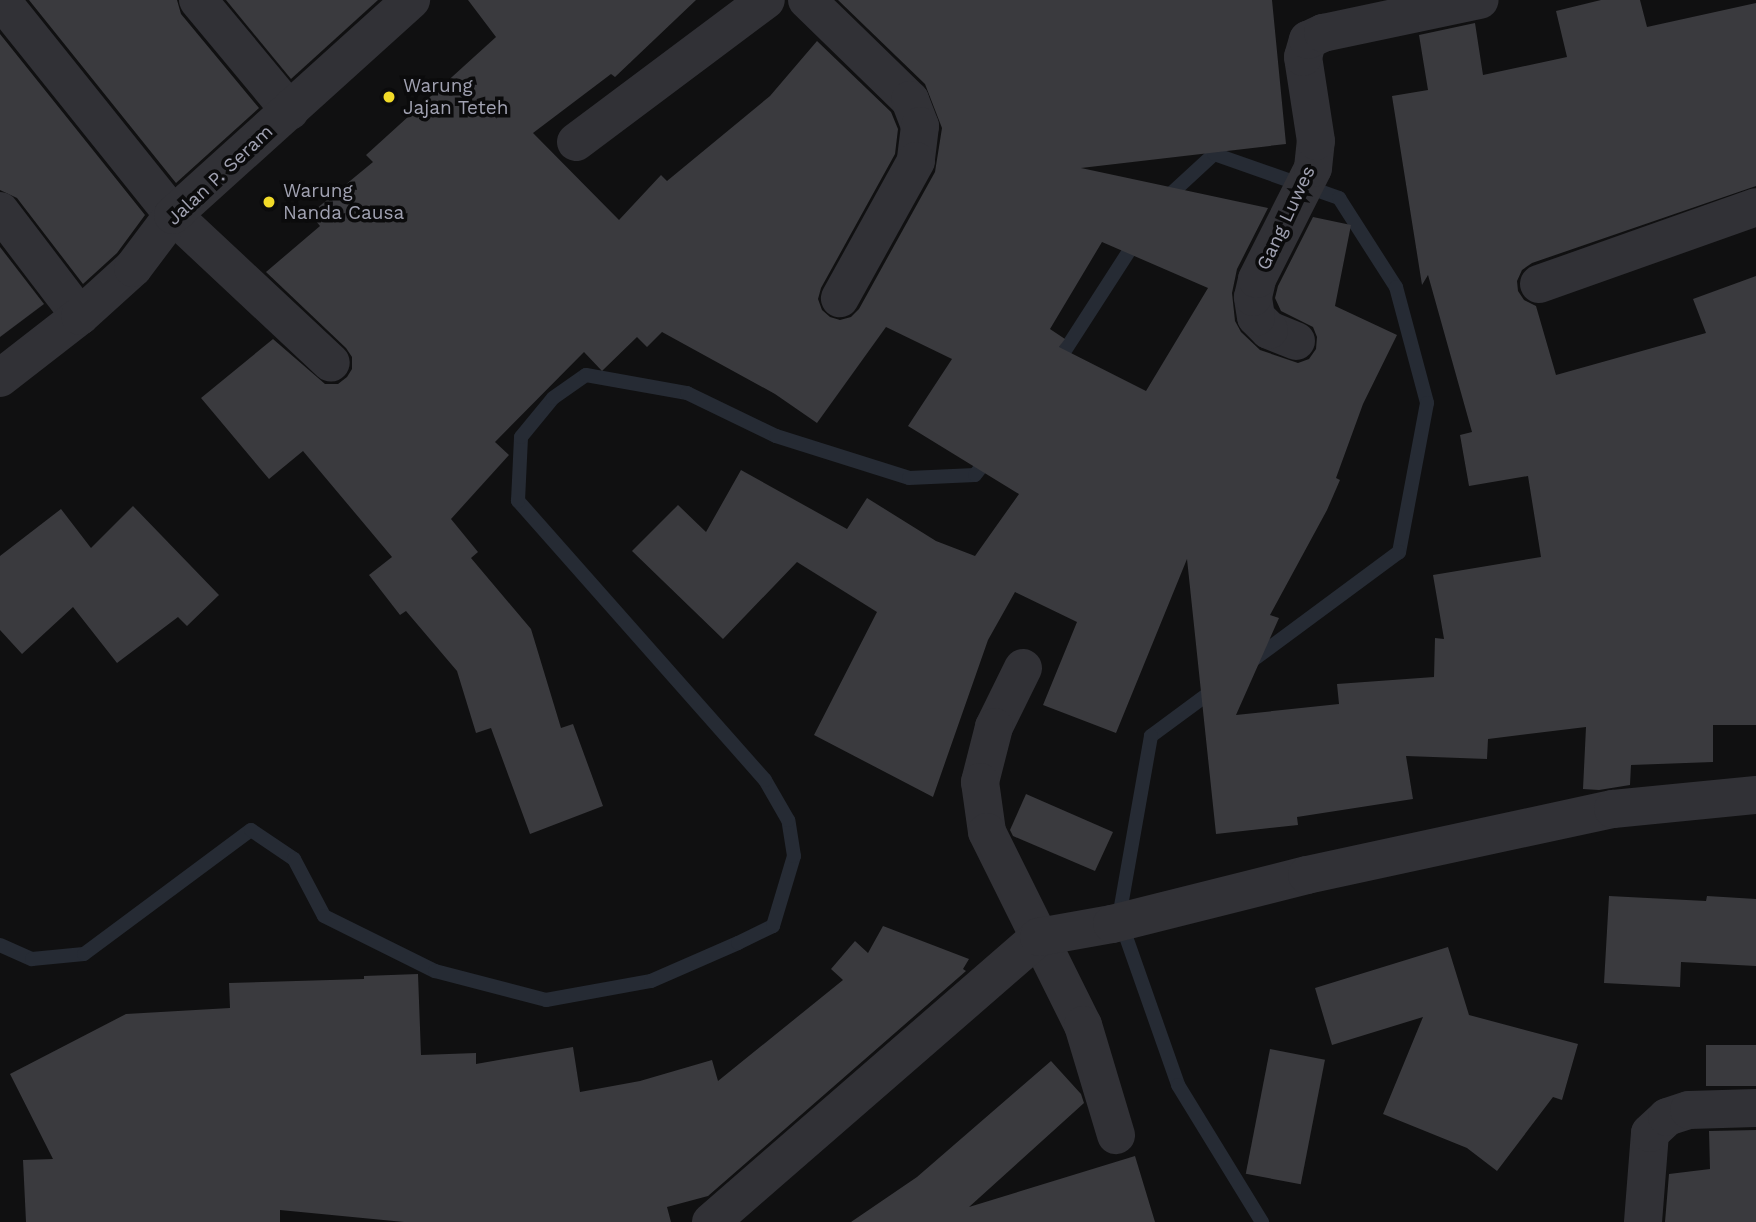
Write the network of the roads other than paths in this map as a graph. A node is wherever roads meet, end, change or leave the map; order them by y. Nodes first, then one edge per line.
1 (1, 0) edge
2 (198, 0) edge
3 (411, 0) edge
4 (766, 0) edge
5 (807, 0) edge
6 (1480, 0) edge
7 (290, 111) junction
8 (576, 142) dead end
9 (1756, 207) edge
10 (0, 211) edge
11 (173, 215) junction
12 (1539, 284) dead end
13 (840, 298) dead end
14 (80, 316) junction
15 (1296, 341) dead end
16 (331, 363) dead end
17 (0, 378) edge
18 (1023, 668) dead end
19 (1756, 795) edge
20 (1039, 937) junction
21 (1756, 1108) edge
22 (1116, 1135) dead end
23 (711, 1222) edge
24 (1643, 1222) edge

1 - 11 street
2 - 7 street
3 - 7 street, Jalan P. Seram
4 - 8 street
5 - 13 street
6 - 15 street, Gang Luwes
7 - 11 street, Jalan P. Seram
9 - 12 street
10 - 14 street
11 - 14 street, Jalan P. Seram
11 - 16 street
14 - 17 street, Jalan P. Seram
18 - 20 street
19 - 20 street
20 - 22 street
20 - 23 street
21 - 24 street

